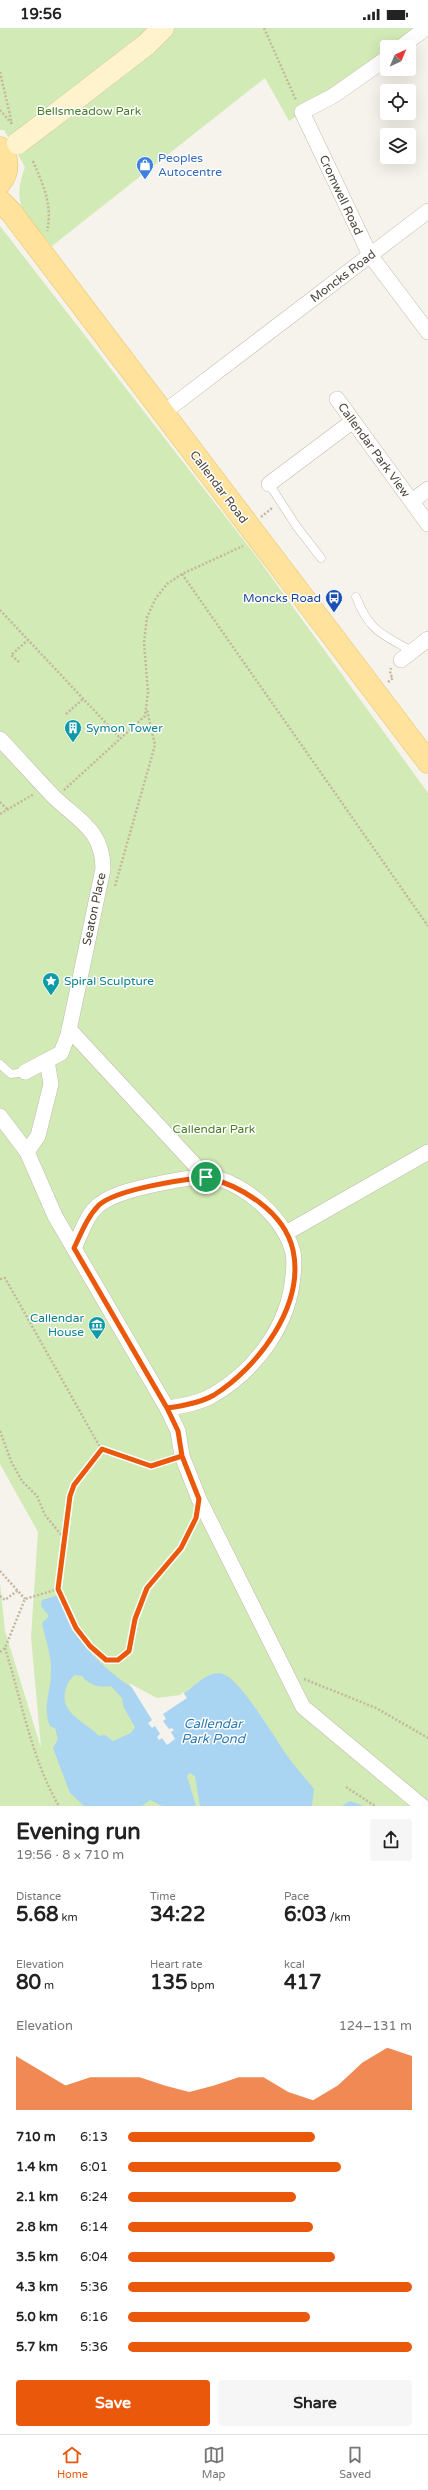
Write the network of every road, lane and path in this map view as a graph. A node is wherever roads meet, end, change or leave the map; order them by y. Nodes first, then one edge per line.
1 (163, 28) edge
2 (264, 28) edge
3 (426, 28) edge
4 (410, 40) edge
5 (380, 63) edge
6 (0, 72) edge
7 (0, 110) edge
8 (302, 112) junction
9 (33, 161) dead end
10 (5, 172) edge
11 (428, 211) edge
12 (37, 248) junction
13 (370, 256) junction
14 (428, 332) edge
15 (337, 399) dead end
16 (163, 413) junction
17 (353, 421) junction
18 (269, 484) junction
19 (428, 489) edge
20 (412, 501) junction
21 (264, 524) dead end
22 (428, 524) edge
23 (245, 545) dead end
24 (322, 558) dead end
25 (182, 574) junction
26 (356, 597) dead end
27 (0, 610) edge
28 (428, 639) edge
29 (28, 640) junction
30 (406, 655) junction
31 (19, 662) dead end
32 (377, 692) junction
33 (83, 698) junction
34 (66, 714) dead end
35 (120, 738) junction
36 (0, 739) edge
37 (428, 762) edge
38 (44, 787) junction
39 (55, 798) junction
40 (0, 802) edge
41 (7, 809) junction
42 (0, 814) edge
43 (428, 926) edge
44 (69, 1029) junction
45 (47, 1061) junction
46 (0, 1064) edge
47 (25, 1072) joint
48 (0, 1116) edge
49 (26, 1152) junction
50 (428, 1152) edge
51 (206, 1177) junction
52 (286, 1233) junction
53 (74, 1248) junction
54 (0, 1279) edge
55 (167, 1408) junction
56 (0, 1431) edge
57 (102, 1449) junction
58 (182, 1456) junction
59 (199, 1499) junction
60 (63, 1537) junction
61 (0, 1571) edge
62 (58, 1589) junction
63 (18, 1590) junction
64 (0, 1596) edge
65 (25, 1599) junction
66 (5, 1648) junction
67 (0, 1652) edge
68 (285, 1671) junction
69 (428, 1738) edge
70 (346, 1787) dead end
71 (59, 1806) edge
72 (375, 1806) edge
73 (422, 1806) edge

1 - 10 main road, bridge
2 - 8 path
3 - 4 street
5 - 8 street
6 - 7 path
8 - 13 street, Cromwell Road
9 - 12 path
10 - 12 main road, Callendar Road
11 - 13 street, Moncks Road
12 - 16 main road, Callendar Road
13 - 14 street, Cromwell Road
13 - 16 street, Moncks Road
15 - 17 street, Callendar Park View
16 - 32 main road, Callendar Road
17 - 18 street
17 - 20 street, Callendar Park View
18 - 21 path
18 - 24 lane
19 - 20 street, Callendar Park View
20 - 22 street, Callendar Park View
23 - 25 path
25 - 35 path
25 - 43 path
26 - 30 lane
27 - 29 path
28 - 30 street
29 - 31 path
29 - 33 path
30 - 32 path
32 - 37 main road, Callendar Road
33 - 34 path
33 - 35 path
35 - 39 path
36 - 38 street, Seaton Place
38 - 39 street, Seaton Place
38 - 41 path
39 - 44 street, Seaton Place
40 - 41 path
41 - 42 path
44 - 45 street, Seaton Place
44 - 51 street
45 - 47 street, Seaton Place
45 - 49 street
46 - 47 lane
48 - 49 street
49 - 53 street
50 - 52 street
51 - 52 street
51 - 53 street
52 - 55 street
53 - 55 street
54 - 57 path
55 - 58 street
56 - 60 path
57 - 58 path
57 - 60 path
58 - 59 street
59 - 62 path
59 - 68 street
60 - 62 path
61 - 63 path
62 - 65 path
63 - 64 path
63 - 65 path
65 - 66 path
66 - 67 path
66 - 71 path
68 - 69 path
68 - 73 street
70 - 72 path

